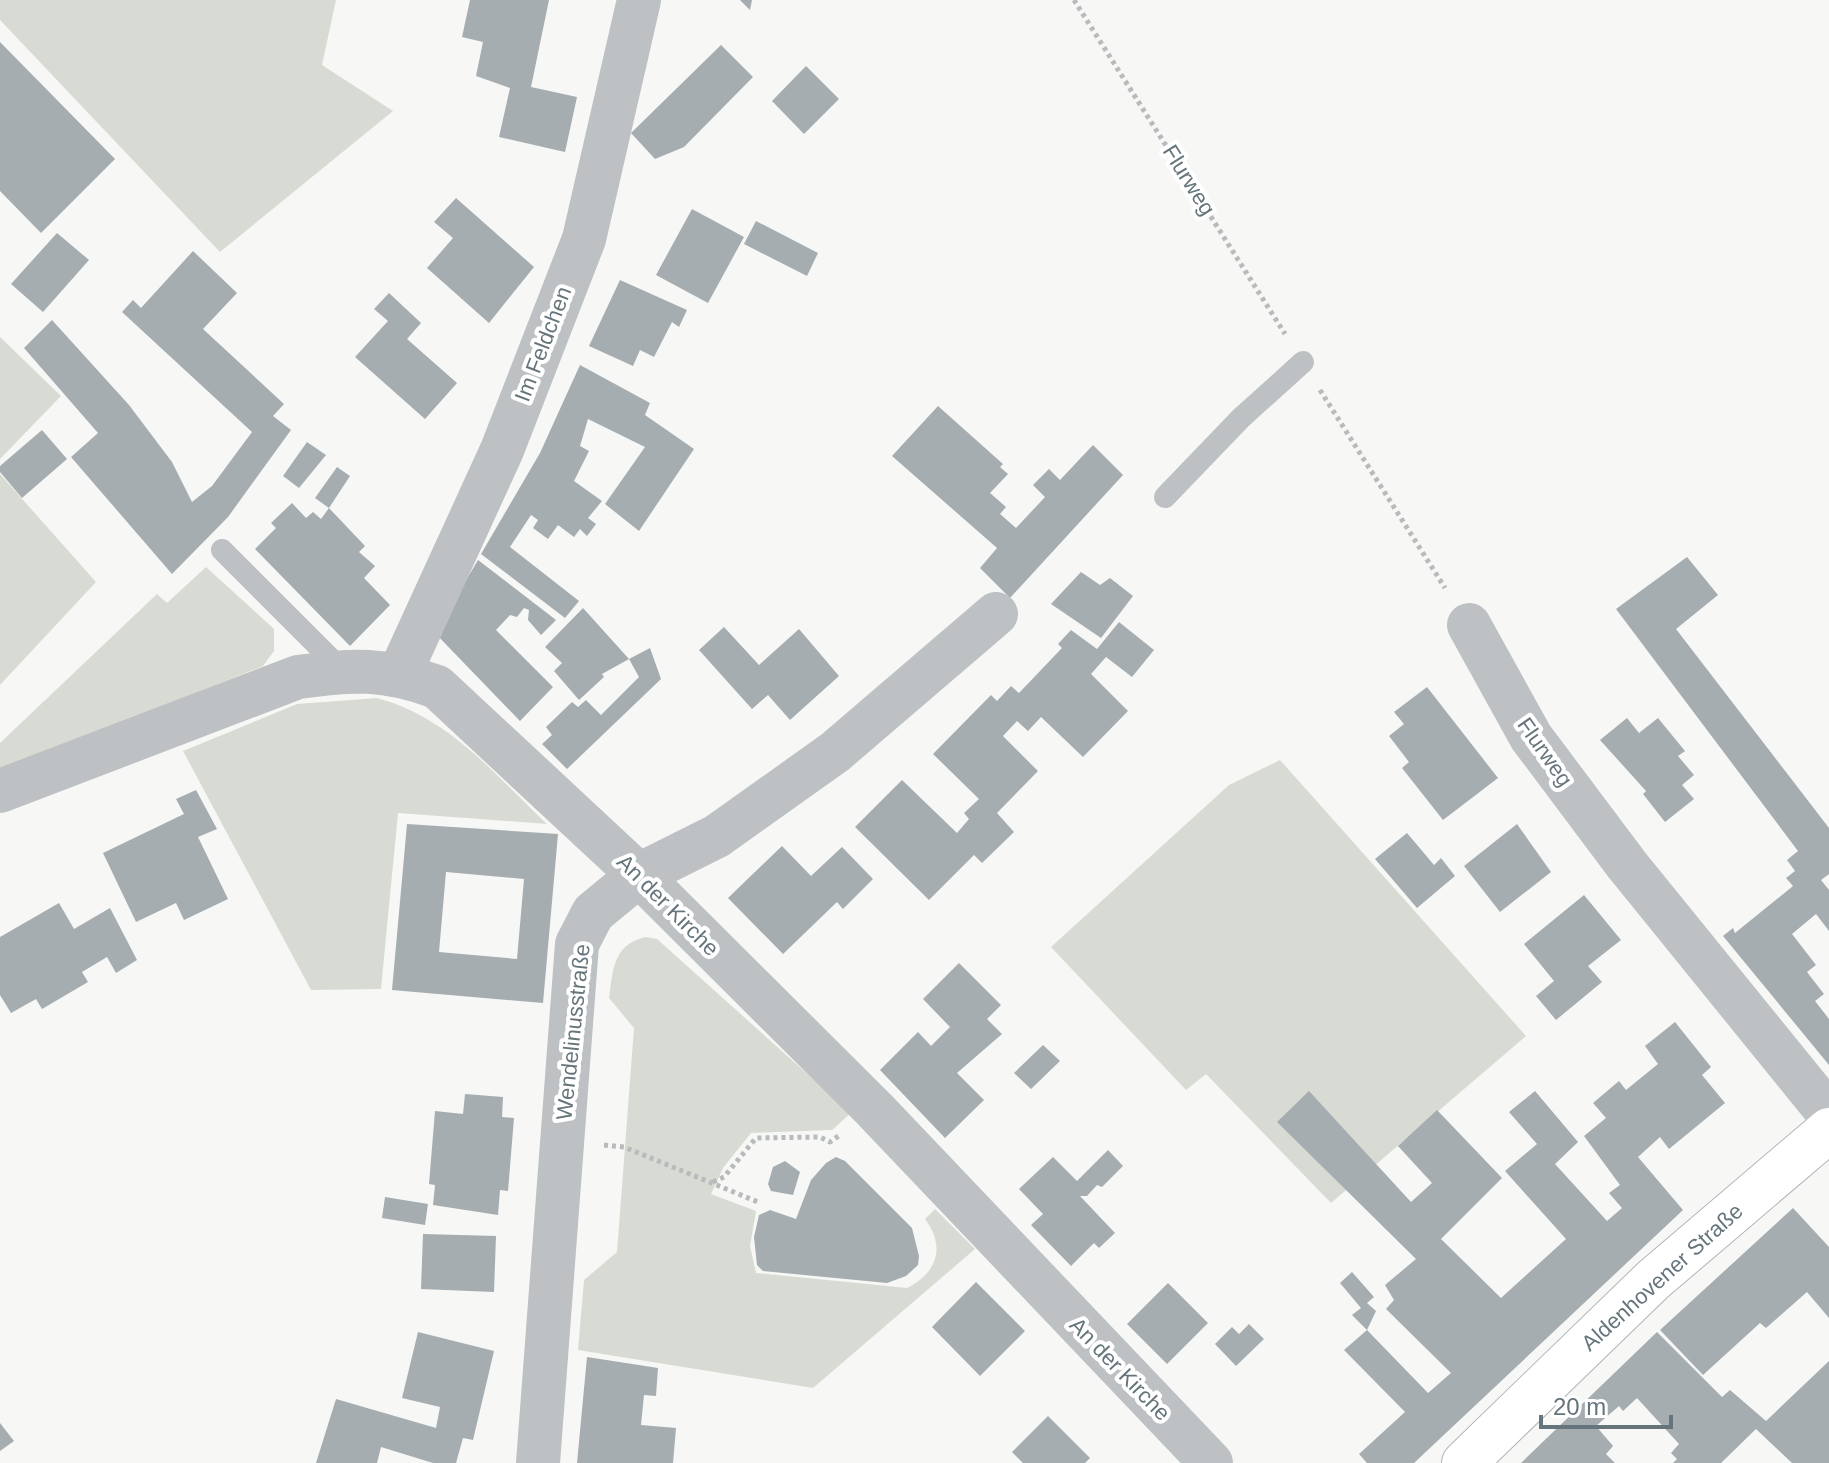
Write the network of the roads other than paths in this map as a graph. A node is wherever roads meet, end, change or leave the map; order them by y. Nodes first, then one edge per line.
1 (639, 0) edge
2 (1303, 362) road end
3 (1165, 497) dead end
4 (222, 550) dead end
5 (996, 614) dead end
6 (1469, 625) road end
7 (343, 671) junction
8 (400, 673) junction
9 (0, 791) edge
10 (639, 875) junction
11 (1829, 1114) edge
12 (1829, 1130) edge
13 (538, 1463) edge
14 (1211, 1463) edge
15 (1464, 1463) edge

1 - 8 street, Im Feldchen
2 - 3 lane
4 - 7 lane
5 - 10 street, Wendelinusstraße
6 - 11 street, Flurweg
7 - 8 street, An der Kirche
7 - 9 street, An der Kirche
8 - 10 street, An der Kirche
10 - 13 street, Wendelinusstraße
10 - 14 street, An der Kirche
12 - 15 main road, Aldenhovener Straße

